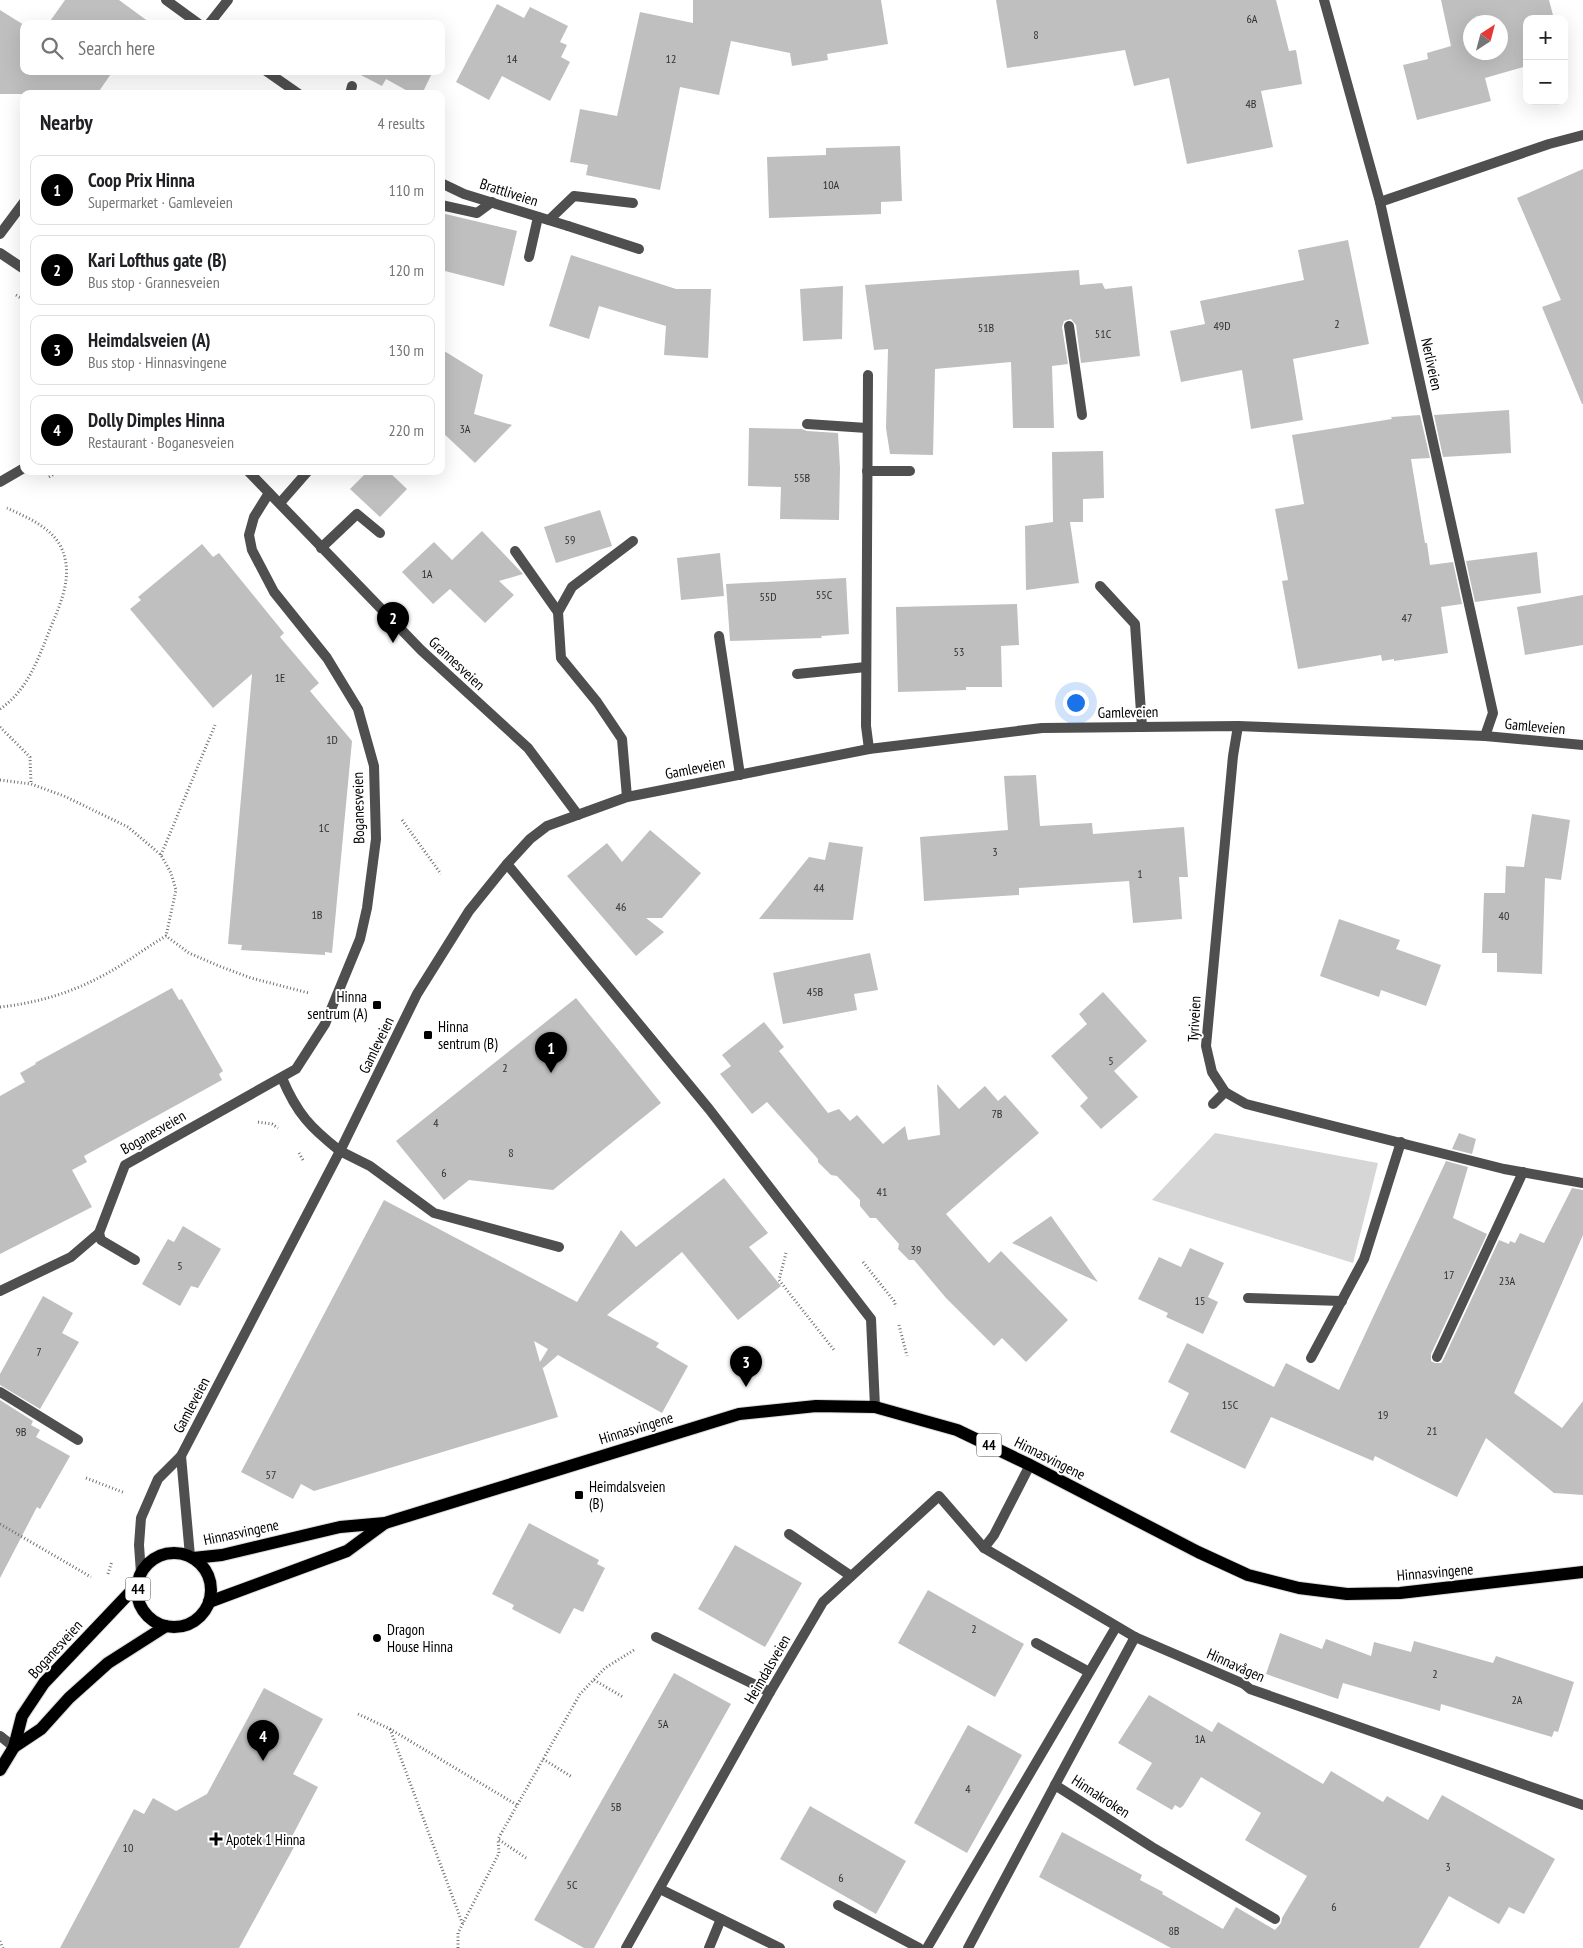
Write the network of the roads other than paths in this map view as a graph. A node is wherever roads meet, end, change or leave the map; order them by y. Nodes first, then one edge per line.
1 (166, 0) edge
2 (228, 0) edge
3 (1324, 0) edge
4 (194, 20) edge
5 (212, 20) edge
6 (272, 75) edge
7 (293, 90) edge
8 (1583, 135) edge
9 (445, 184) edge
10 (492, 202) junction
11 (1380, 202) junction
12 (633, 203) dead end
13 (20, 207) edge
14 (445, 207) edge
15 (544, 219) junction
16 (0, 234) edge
17 (639, 249) dead end
18 (0, 253) edge
19 (529, 257) dead end
20 (20, 266) edge
21 (1069, 326) dead end
22 (868, 375) dead end
23 (1082, 415) dead end
24 (807, 424) dead end
25 (867, 428) junction
26 (20, 470) edge
27 (867, 471) junction
28 (910, 471) dead end
29 (252, 475) edge
30 (304, 475) edge
31 (0, 482) edge
32 (269, 492) junction
33 (280, 503) junction
34 (380, 534) dead end
35 (634, 541) dead end
36 (321, 548) junction
37 (515, 551) dead end
38 (1100, 586) dead end
39 (558, 612) junction
40 (719, 636) dead end
41 (866, 667) junction
42 (797, 674) dead end
43 (1238, 726) junction
44 (1142, 727) junction
45 (1485, 736) junction
46 (1583, 745) edge
47 (869, 749) junction
48 (740, 774) junction
49 (627, 797) junction
50 (578, 815) junction
51 (507, 864) junction
52 (282, 1078) junction
53 (1226, 1092) junction
54 (1213, 1104) dead end
55 (1401, 1142) junction
56 (340, 1151) junction
57 (1523, 1172) junction
58 (1583, 1183) edge
59 (99, 1233) junction
60 (559, 1246) dead end
61 (135, 1260) dead end
62 (0, 1292) edge
63 (1248, 1298) dead end
64 (1342, 1301) junction
65 (1311, 1358) dead end
66 (1437, 1358) dead end
67 (0, 1392) edge
68 (875, 1407) junction
69 (78, 1440) dead end
70 (181, 1456) junction
71 (1030, 1465) junction
72 (384, 1523) junction
73 (789, 1534) dead end
74 (984, 1548) junction
75 (191, 1557) junction
76 (1583, 1572) edge
77 (851, 1576) junction
78 (139, 1579) junction
79 (209, 1602) junction
80 (166, 1626) junction
81 (1116, 1626) junction
82 (656, 1637) road end
83 (1135, 1637) junction
84 (1036, 1643) dead end
85 (1089, 1672) junction
86 (770, 1692) junction
87 (0, 1736) edge
88 (14, 1747) junction
89 (0, 1770) edge
90 (1055, 1785) junction
91 (1583, 1805) edge
92 (660, 1889) junction
93 (838, 1905) dead end
94 (722, 1919) junction
95 (1276, 1919) dead end
96 (626, 1948) edge
97 (709, 1948) edge
98 (780, 1948) edge
99 (919, 1948) edge
100 (927, 1948) edge
101 (968, 1948) edge

1 - 4 street
2 - 5 street
3 - 11 street, Nerliveien
6 - 7 street
8 - 11 street
9 - 10 street, Brattliveien
10 - 14 street
10 - 15 street, Brattliveien
11 - 45 street, Nerliveien
12 - 15 street
13 - 16 street
15 - 17 street, Brattliveien
15 - 19 street
18 - 20 street
21 - 23 street
22 - 25 street
24 - 25 street
25 - 27 street
26 - 31 street
27 - 28 street
27 - 41 street
29 - 32 street, Grannesveien
30 - 33 street
32 - 33 street, Grannesveien
32 - 52 street, Boganesveien
33 - 36 street, Grannesveien
34 - 36 street
35 - 39 street
36 - 50 street, Grannesveien
37 - 39 street
38 - 44 street
39 - 49 street
40 - 48 street
41 - 42 street
41 - 47 street
43 - 44 street, Gamleveien
43 - 45 street, Gamleveien
43 - 53 street, Tyriveien
44 - 47 street, Gamleveien
45 - 46 street, Gamleveien
47 - 48 street, Gamleveien
48 - 49 street, Gamleveien
49 - 50 street, Gamleveien
50 - 51 street, Gamleveien
51 - 56 street, Gamleveien
51 - 68 street
52 - 56 street
52 - 59 street, Boganesveien
53 - 54 street
53 - 55 street, Tyriveien
55 - 57 street, Tyriveien
55 - 64 street
56 - 60 street
56 - 70 street, Gamleveien
57 - 58 street, Tyriveien
57 - 66 street
59 - 61 street
59 - 62 street, Boganesveien
63 - 64 street
64 - 65 street
67 - 69 street
68 - 71 main road, Hinnasvingene / 44
68 - 72 main road, Hinnasvingene / 44
70 - 75 street, Gamleveien
70 - 78 street, Gamleveien
71 - 74 street
71 - 76 main road, Hinnasvingene / 44
72 - 75 main road, Hinnasvingene / 44
72 - 79 main road, Hinnasvingene / 44
73 - 77 street
74 - 77 street, Heimdalsveien
74 - 81 street, Hinnavågen
75 - 78 main road, 44
75 - 79 main road
77 - 86 street, Heimdalsveien
78 - 80 main road, 44
78 - 88 main road, Boganesveien / 44
79 - 80 main road, 44
80 - 88 main road, Boganesveien / 44
81 - 83 street, Hinnavågen
81 - 85 street
82 - 86 street
83 - 90 street, Hinnakroken
83 - 91 street, Hinnavågen
84 - 85 street
85 - 100 street
86 - 92 street, Heimdalsveien
87 - 88 street
88 - 89 main road, Boganesveien / 44
90 - 95 street, Hinnakroken
90 - 101 street
92 - 94 street
92 - 96 street, Heimdalsveien
93 - 99 street
94 - 97 street
94 - 98 street

